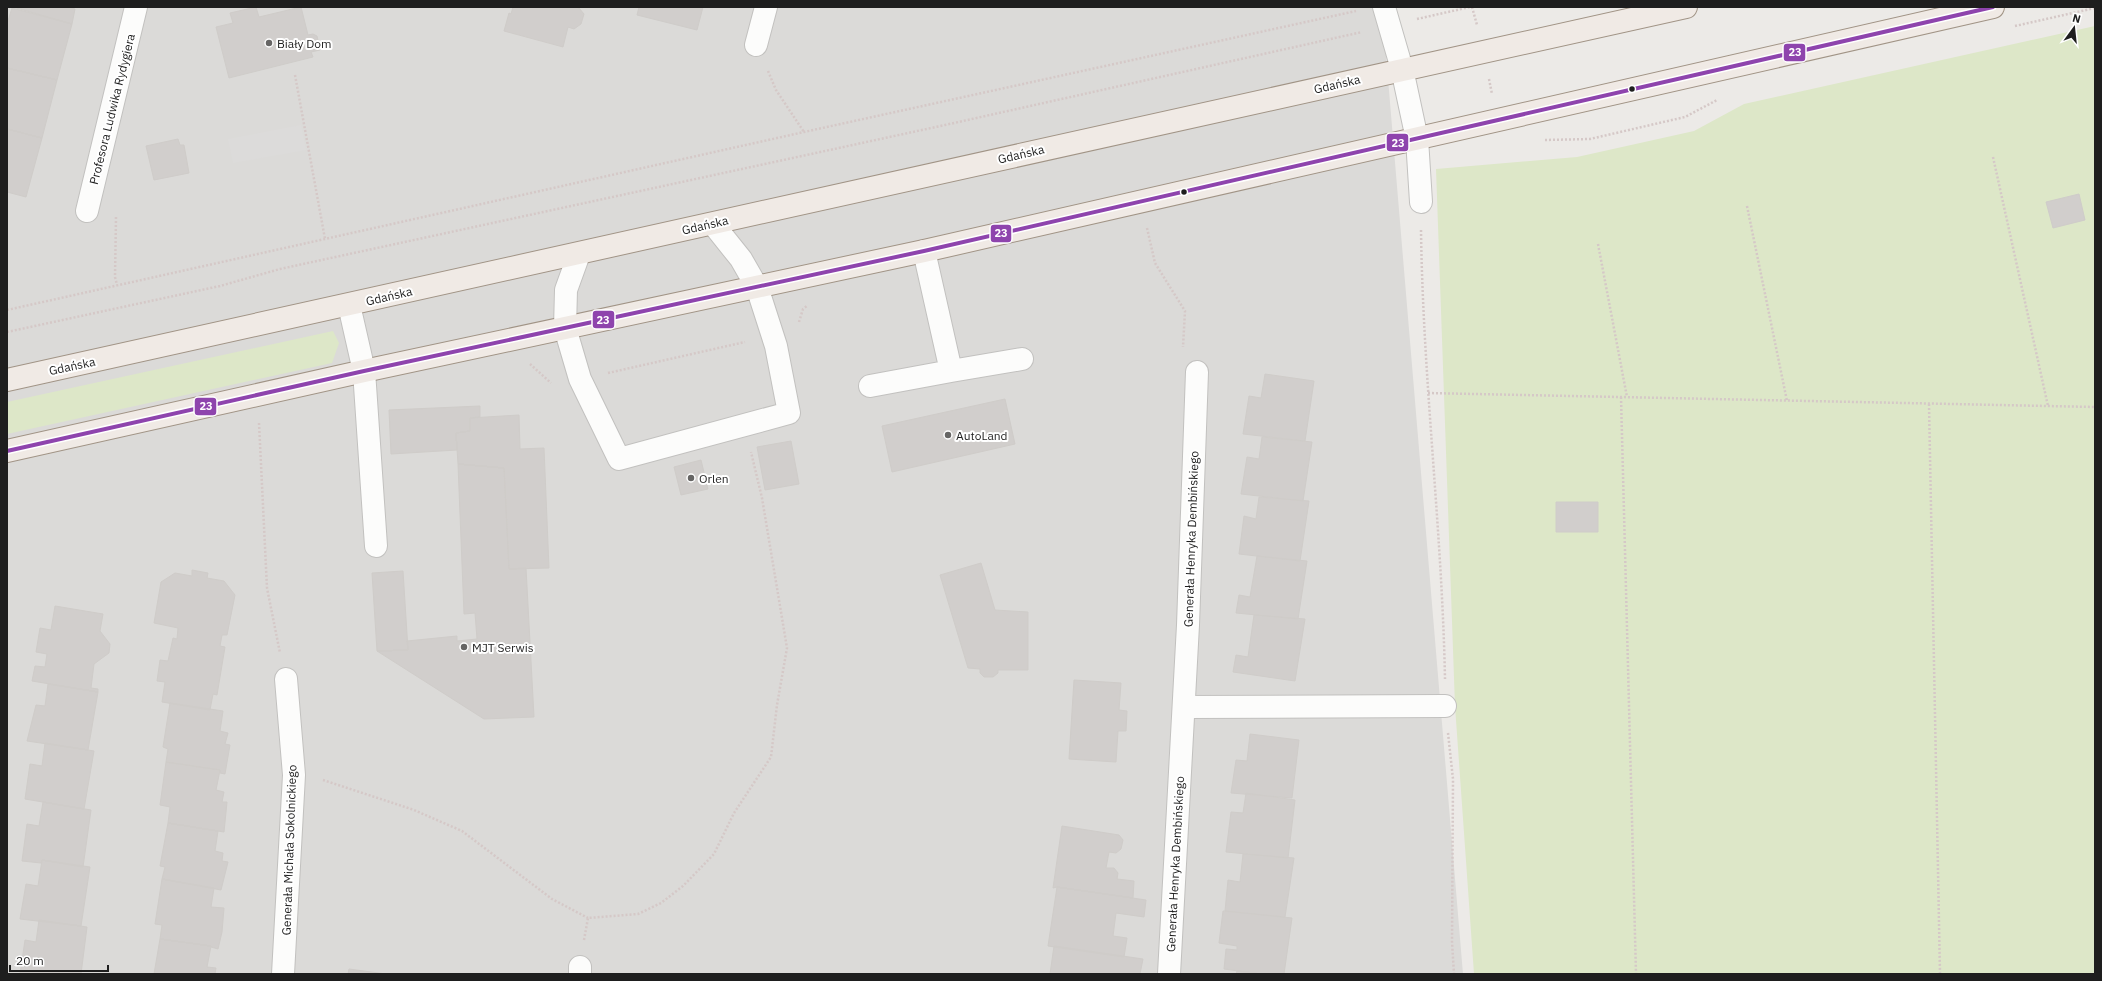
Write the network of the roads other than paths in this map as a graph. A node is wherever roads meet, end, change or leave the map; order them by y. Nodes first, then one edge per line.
1 (136, 7) edge
2 (766, 7) edge
3 (1686, 7) edge
4 (1993, 7) edge
5 (1387, 16) edge
6 (756, 45) dead end
7 (1402, 69) junction
8 (1417, 139) junction
9 (1421, 202) road end
10 (87, 211) dead end
11 (713, 224) junction
12 (924, 252) junction
13 (579, 254) junction
14 (757, 287) junction
15 (349, 305) junction
16 (565, 328) junction
17 (1022, 359) dead end
18 (364, 371) junction
19 (950, 371) junction
20 (1197, 372) road end
21 (7, 380) edge
22 (870, 386) dead end
23 (7, 451) edge
24 (376, 546) dead end
25 (286, 679) road end
26 (1445, 706) road end
27 (1184, 707) junction
28 (283, 974) edge
29 (1169, 974) edge

1 - 10 street, Profesora Ludwika Rydygiera
2 - 6 street
3 - 7 main road, Gdańska
4 - 8 main road
5 - 7 street
7 - 8 street
7 - 11 main road, Gdańska
8 - 9 street
8 - 12 main road
11 - 13 main road, Gdańska
11 - 14 street
12 - 14 main road
12 - 19 street
13 - 15 main road, Gdańska
13 - 16 street
14 - 16 main road
14 - 16 street
15 - 18 street
15 - 21 main road, Gdańska
16 - 18 main road
17 - 19 street
18 - 23 main road
18 - 24 street
19 - 22 street
20 - 27 street, Generała Henryka Dembińskiego
25 - 28 street, Generała Michała Sokolnickiego
26 - 27 street
27 - 29 street, Generała Henryka Dembińskiego

